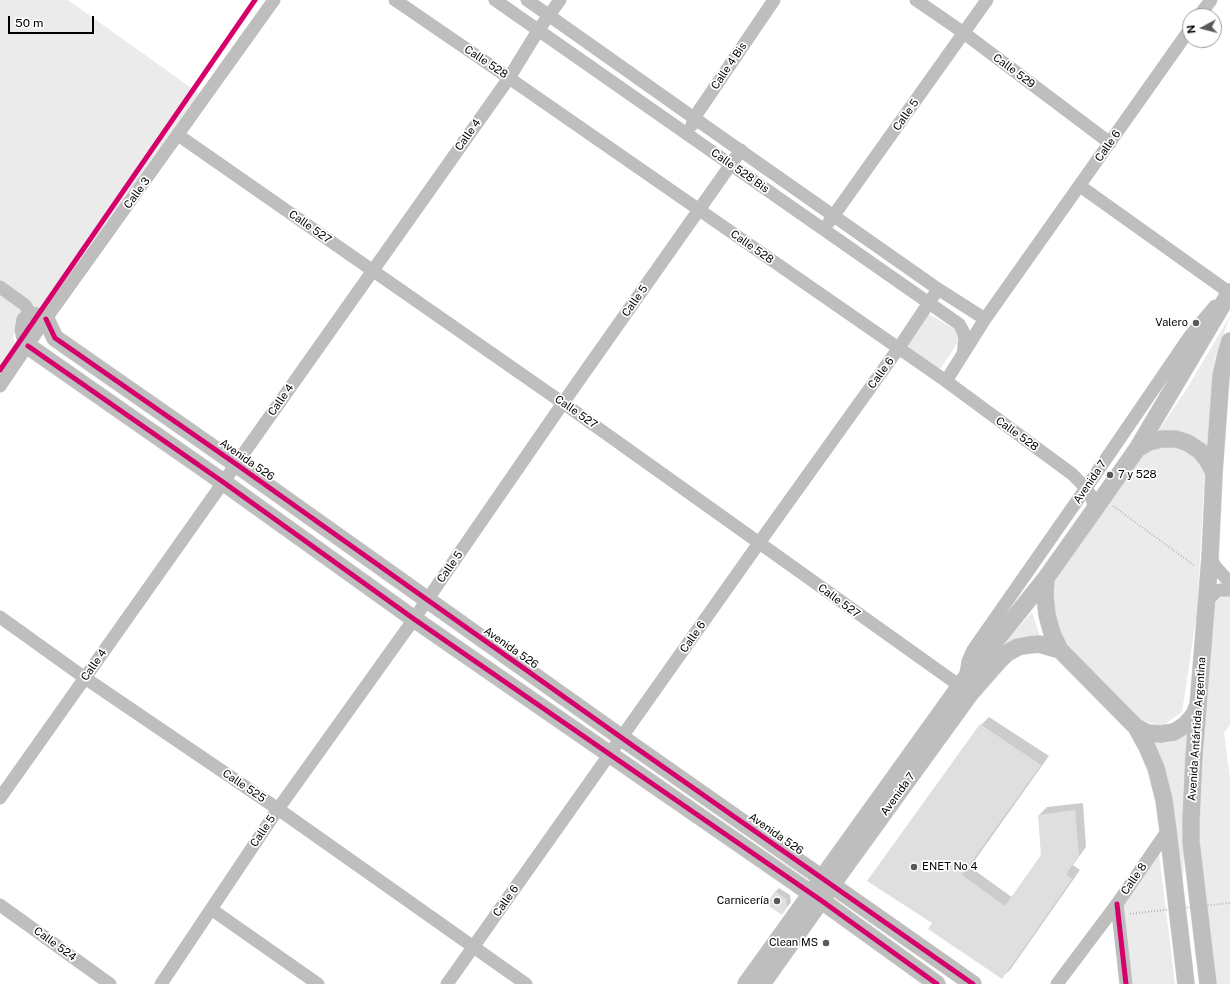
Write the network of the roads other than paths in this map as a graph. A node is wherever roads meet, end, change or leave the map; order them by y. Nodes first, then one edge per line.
1 (274, 0) edge
2 (395, 0) edge
3 (495, 0) edge
4 (527, 0) edge
5 (560, 0) edge
6 (774, 0) edge
7 (916, 0) edge
8 (987, 0) edge
9 (549, 16) junction
10 (539, 29) junction
11 (964, 33) junction
12 (1182, 40) edge
13 (509, 78) junction
14 (694, 118) junction
15 (178, 135) junction
16 (690, 135) junction
17 (1110, 143) junction
18 (741, 150) junction
19 (731, 164) junction
20 (1080, 186) junction
21 (698, 210) junction
22 (834, 216) junction
23 (823, 230) junction
24 (373, 270) junction
25 (0, 287) edge
26 (938, 288) junction
27 (1230, 293) edge
28 (929, 304) junction
29 (30, 313) junction
30 (46, 319) junction
31 (985, 319) junction
32 (1230, 341) edge
33 (28, 346) junction
34 (898, 349) junction
35 (963, 354) junction
36 (946, 381) junction
37 (0, 386) edge
38 (564, 403) junction
39 (1137, 449) junction
40 (236, 464) junction
41 (1214, 473) junction
42 (224, 482) junction
43 (1086, 488) junction
44 (1099, 504) junction
45 (759, 543) junction
46 (1210, 558) junction
47 (1046, 578) junction
48 (1230, 583) edge
49 (1230, 590) edge
50 (427, 600) junction
51 (1207, 601) junction
52 (0, 617) edge
53 (414, 619) junction
54 (1060, 650) junction
55 (85, 678) junction
56 (965, 686) junction
57 (1199, 703) junction
58 (1136, 727) junction
59 (622, 738) junction
60 (610, 754) junction
61 (0, 798) edge
62 (278, 808) junction
63 (1168, 830) junction
64 (827, 881) junction
65 (816, 897) junction
66 (1117, 904) junction
67 (0, 905) edge
68 (211, 909) junction
69 (473, 947) junction
70 (110, 984) edge
71 (162, 984) edge
72 (318, 984) edge
73 (447, 984) edge
74 (526, 984) edge
75 (746, 984) edge
76 (762, 984) edge
77 (938, 984) edge
78 (973, 984) edge
79 (1057, 984) edge
80 (1126, 984) edge
81 (1186, 984) edge
82 (1208, 984) edge

1 - 15 street, Calle 3
2 - 13 street, Calle 528
3 - 10 street, Calle 528 Bis
4 - 9 street, Calle 528 Bis
5 - 9 street, Calle 4
6 - 14 street, Calle 4 Bis
7 - 11 street, Calle 529
8 - 11 street, Calle 5
9 - 10 street, Calle 4
9 - 14 street, Calle 528 Bis
10 - 13 street, Calle 4
10 - 16 street, Calle 528 Bis
11 - 17 street, Calle 529
11 - 22 street, Calle 5
12 - 17 street, Calle 6
13 - 21 street, Calle 528
13 - 24 street, Calle 4
14 - 16 street, Calle 4 Bis
14 - 18 street, Calle 528 Bis
15 - 24 street, Calle 527
15 - 30 street, Calle 3
16 - 19 street, Calle 528 Bis
17 - 20 street, Calle 6
18 - 19 street, Calle 5
18 - 22 street, Calle 528 Bis
19 - 21 street, Calle 5
19 - 23 street, Calle 528 Bis
20 - 27 street
20 - 31 street, Calle 6
21 - 34 street, Calle 528
21 - 38 street, Calle 5
22 - 23 street, Calle 5
22 - 26 street, Calle 528 Bis
23 - 28 street, Calle 528 Bis
24 - 38 street, Calle 527
24 - 40 street, Calle 4
25 - 29 street
26 - 28 street, Calle 6
26 - 31 street, Calle 528 Bis
27 - 39 main road, Avenida 7
27 - 43 street, Avenida 7
28 - 34 street, Calle 6
28 - 35 street, Calle 528 Bis
29 - 30 street
29 - 33 street
30 - 33 street, Calle 3
30 - 40 main road, Avenida 526
31 - 35 street, Calle 6
32 - 41 main road
33 - 37 street, Calle 3
33 - 42 main road
34 - 36 street, Calle 528
34 - 45 street, Calle 6
35 - 36 street, Calle 6
36 - 43 street, Calle 528
38 - 45 street, Calle 527
38 - 50 street, Calle 5
39 - 41 main road
39 - 44 main road, Avenida 7
40 - 42 street, Calle 4
40 - 50 main road, Avenida 526
41 - 46 main road, Avenida Antártida Argentina
42 - 53 main road
42 - 55 street, Calle 4
43 - 44 street, Calle 528
43 - 56 street, Avenida 7
44 - 47 main road, Avenida 7
45 - 56 street, Calle 527
45 - 59 street, Calle 6
46 - 48 street
46 - 51 main road, Avenida Antártida Argentina
47 - 54 main road
47 - 56 main road, Avenida 7
49 - 51 street
50 - 53 street, Calle 5
50 - 59 main road, Avenida 526
51 - 57 main road, Avenida Antártida Argentina
52 - 55 street, Calle 525
53 - 60 main road
53 - 62 street, Calle 5
54 - 56 main road, Avenida 7
54 - 58 main road
55 - 61 street, Calle 4
55 - 62 street, Calle 525
56 - 64 main road, Avenida 7
57 - 58 main road
57 - 82 main road, Avenida Antártida Argentina
58 - 63 main road
59 - 60 street, Calle 6
59 - 64 main road, Avenida 526
60 - 65 main road
60 - 69 street, Calle 6
62 - 68 street, Calle 5
62 - 69 street, Calle 525
63 - 66 street, Calle 8
63 - 81 main road
64 - 65 main road, Avenida 7
64 - 78 main road, Avenida 526
65 - 75 main road, Avenida 7
65 - 76 main road, Avenida 7
65 - 77 main road
66 - 79 street, Calle 8
66 - 80 street
67 - 70 street, Calle 524
68 - 71 street, Calle 5
68 - 72 street
69 - 73 street, Calle 6
69 - 74 street, Calle 525

